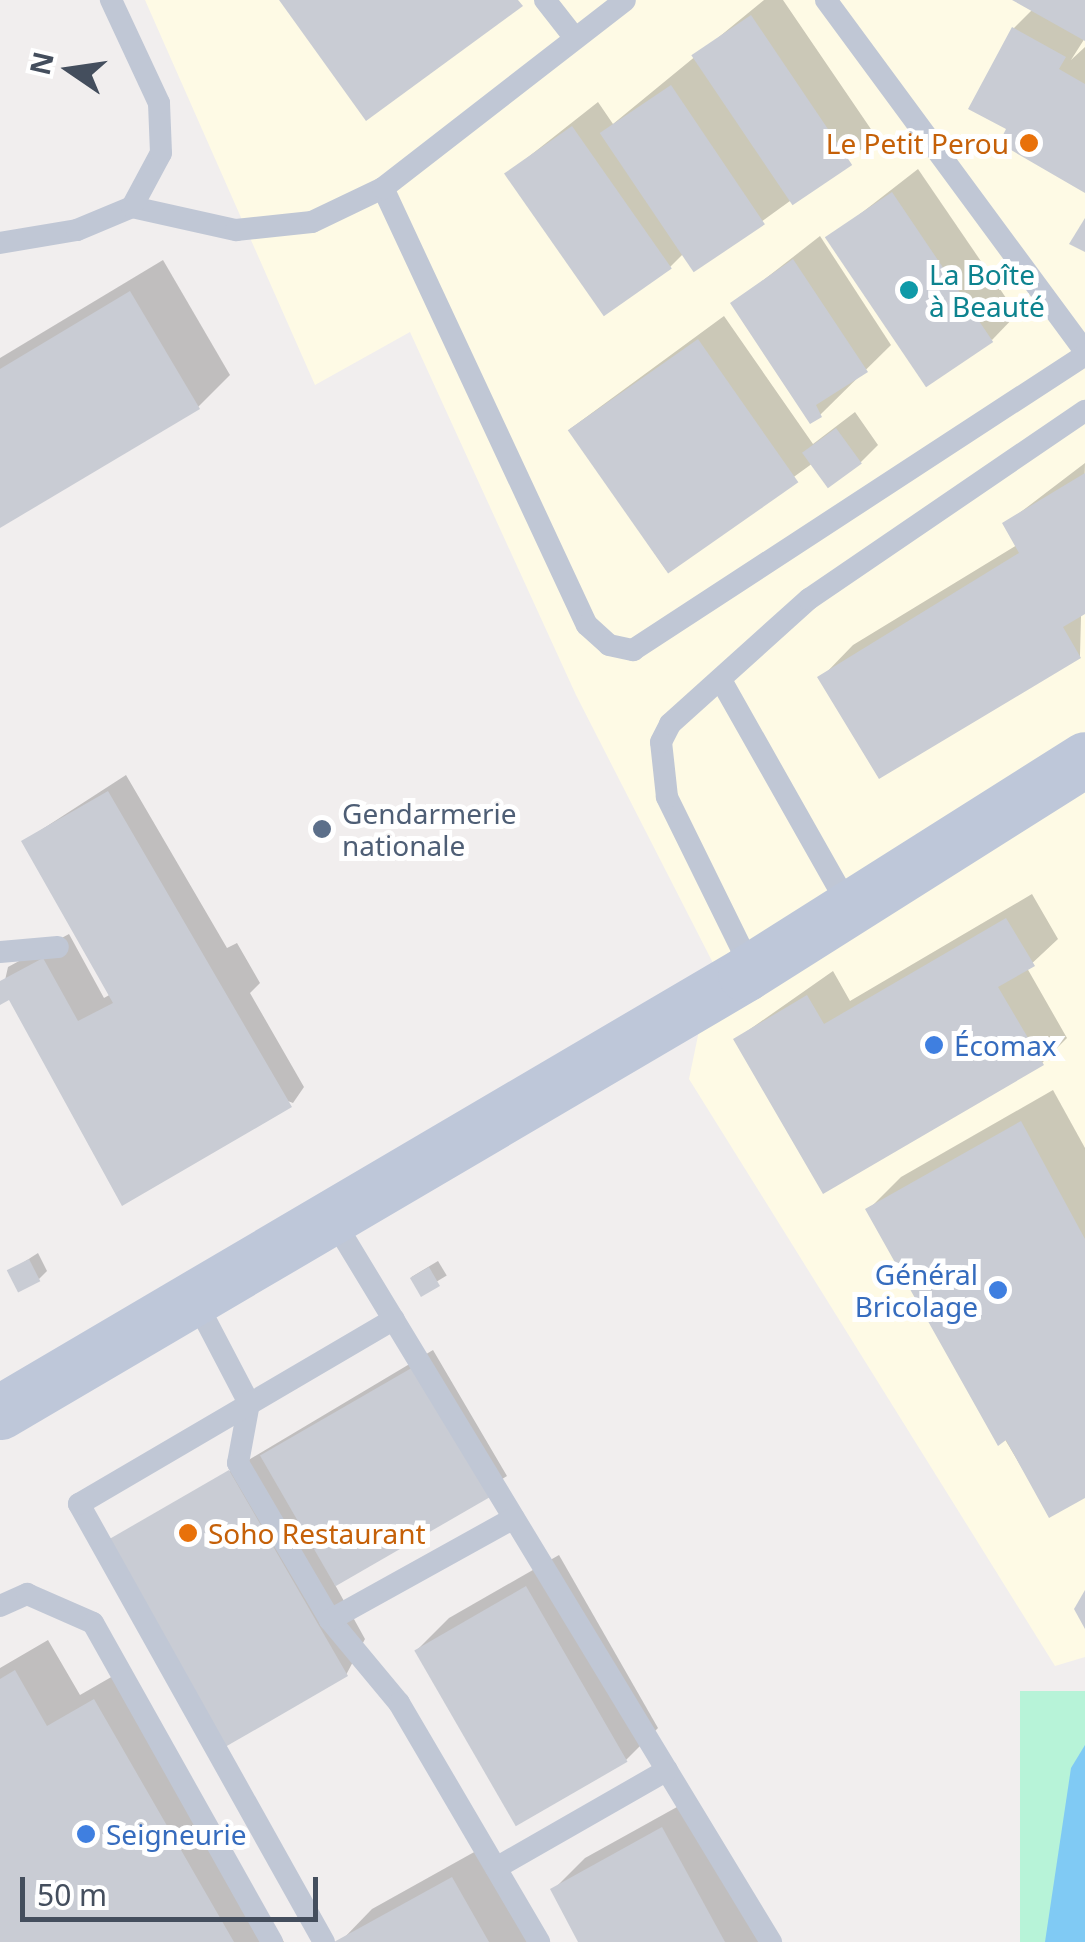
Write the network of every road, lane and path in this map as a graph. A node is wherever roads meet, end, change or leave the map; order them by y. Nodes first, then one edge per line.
1 (111, 0) edge
2 (545, 0) edge
3 (624, 0) edge
4 (826, 0) edge
5 (574, 37) junction
6 (383, 188) junction
7 (132, 207) junction
8 (0, 243) edge
9 (1085, 353) edge
10 (1085, 411) edge
11 (722, 682) junction
12 (1085, 759) edge
13 (847, 902) junction
14 (58, 947) dead end
15 (0, 952) edge
16 (752, 970) junction
17 (332, 1218) junction
18 (194, 1298) junction
19 (394, 1319) junction
20 (249, 1402) junction
21 (0, 1412) edge
22 (514, 1518) junction
23 (0, 1606) edge
24 (330, 1620) junction
25 (667, 1770) junction
26 (496, 1868) junction
27 (272, 1942) edge
28 (324, 1942) edge
29 (539, 1942) edge
30 (771, 1942) edge

1 - 7 lane
2 - 5 lane
3 - 5 lane
4 - 9 lane
5 - 6 lane
6 - 7 lane
6 - 9 lane
7 - 8 lane
10 - 11 lane
11 - 13 lane
11 - 16 lane
12 - 13 street
13 - 16 street
14 - 15 lane
16 - 17 street
17 - 18 street
17 - 19 lane
18 - 20 lane
18 - 21 street
19 - 20 lane
19 - 22 lane
20 - 24 lane
20 - 28 lane
22 - 24 lane
22 - 25 lane
23 - 27 lane
24 - 26 lane
25 - 26 lane
25 - 30 lane
26 - 29 lane

